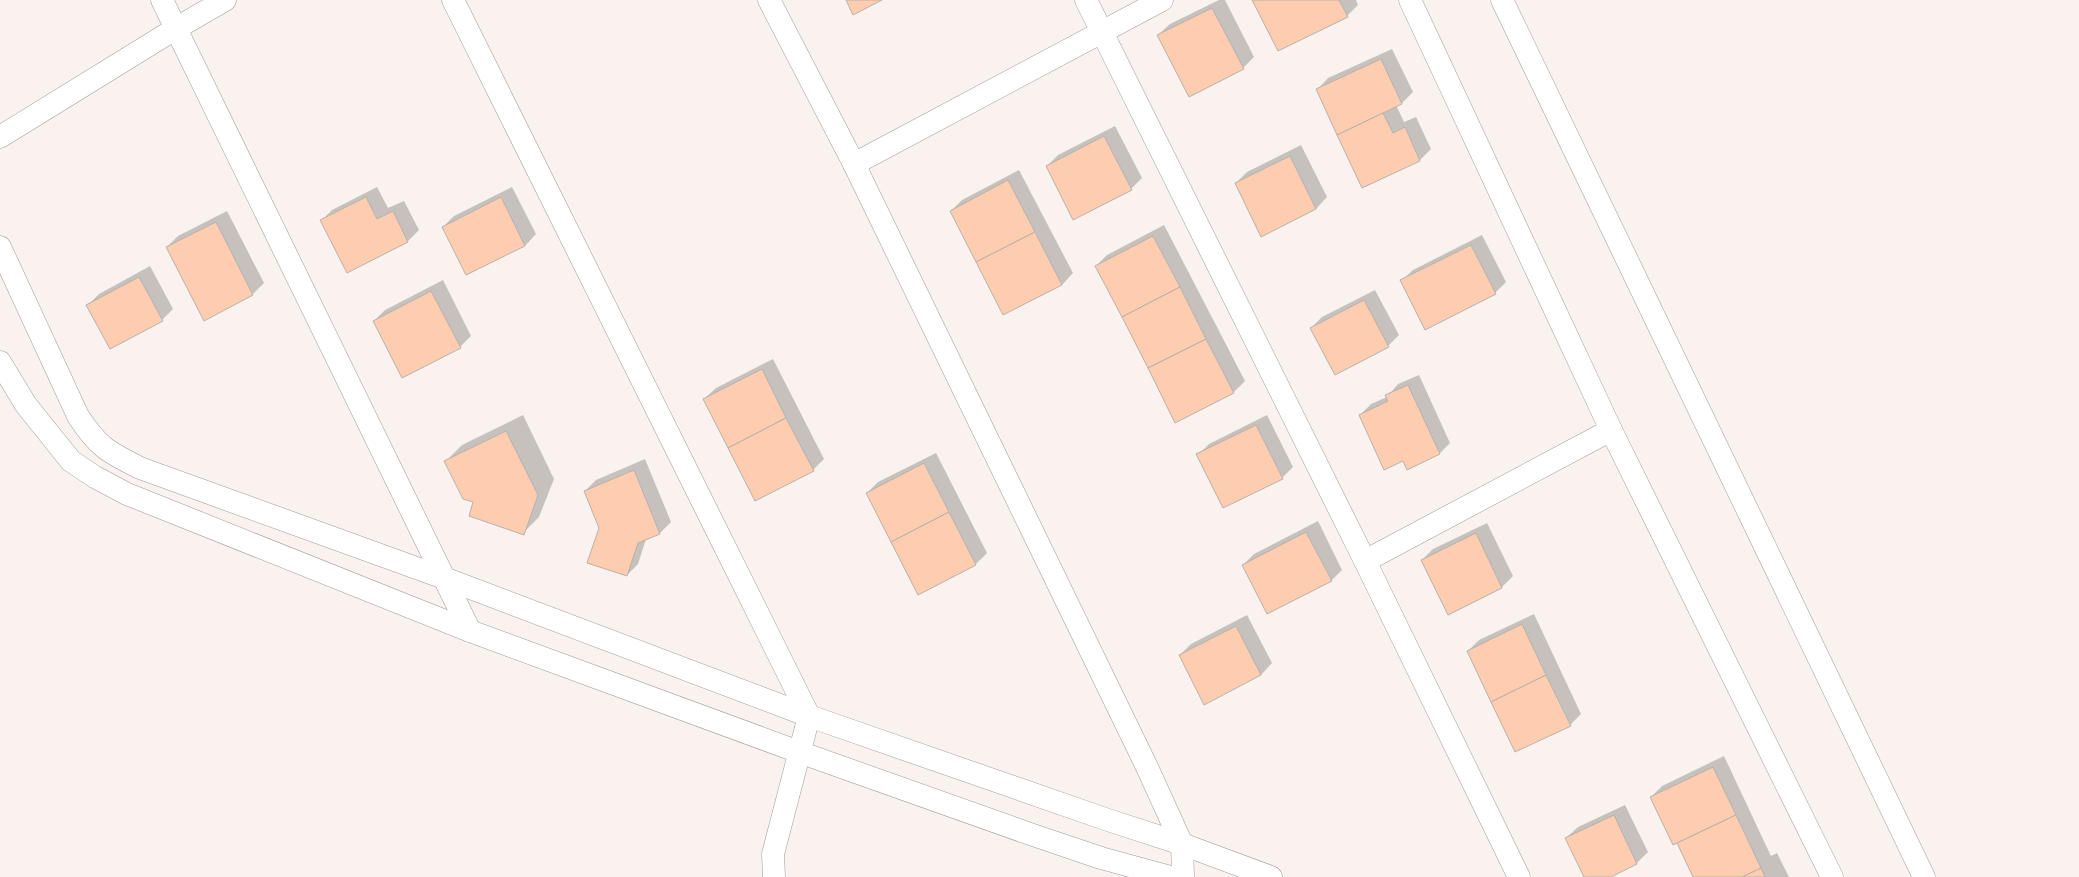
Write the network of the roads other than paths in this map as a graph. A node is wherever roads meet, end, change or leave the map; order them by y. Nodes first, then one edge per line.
1 (162, 0) edge
2 (226, 0) edge
3 (453, 0) edge
4 (769, 0) edge
5 (1086, 0) edge
6 (1162, 0) edge
7 (1410, 0) edge
8 (1502, 0) edge
9 (175, 29) junction
10 (1102, 31) junction
11 (0, 137) edge
12 (854, 164) junction
13 (0, 247) edge
14 (0, 362) edge
15 (1611, 430) junction
16 (1365, 561) junction
17 (444, 578) junction
18 (470, 631) junction
19 (809, 716) junction
20 (799, 752) junction
21 (1182, 844) junction
22 (774, 877) edge
23 (1171, 877) edge
24 (1183, 877) edge
25 (1271, 877) edge
26 (1519, 877) edge
27 (1832, 877) edge
28 (1924, 877) edge

1 - 9 street
2 - 9 street
3 - 19 street
4 - 12 street
5 - 10 street
6 - 10 street
7 - 15 street
8 - 28 street
9 - 11 street
9 - 17 street
10 - 12 street
10 - 16 street
12 - 21 street
13 - 17 street
14 - 18 street
15 - 16 street
15 - 27 street
16 - 26 street
17 - 18 street
17 - 19 street
18 - 20 street
19 - 20 street
19 - 21 street
20 - 22 street
20 - 23 street
21 - 24 street
21 - 25 street

